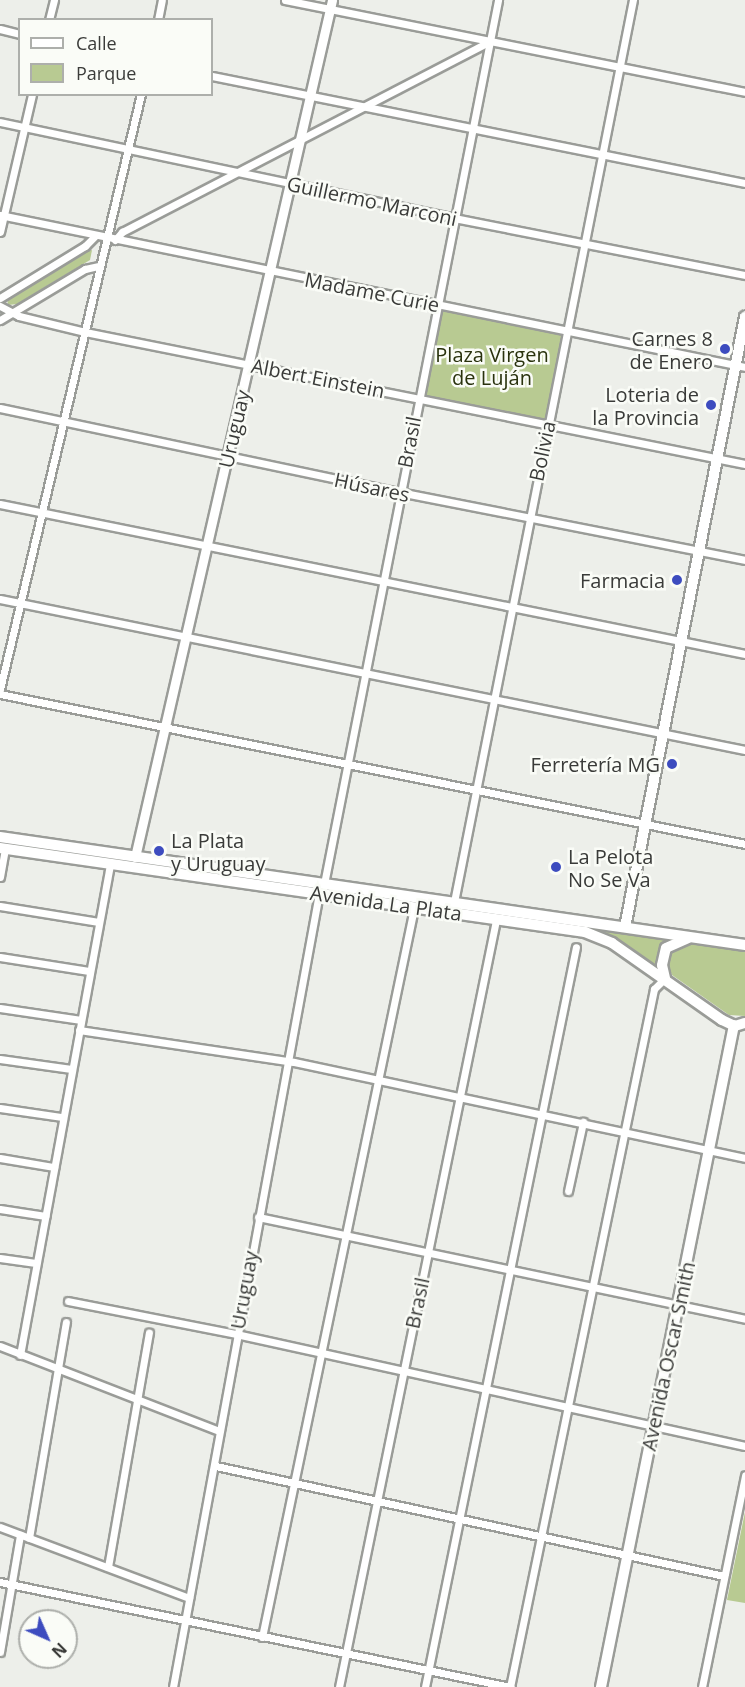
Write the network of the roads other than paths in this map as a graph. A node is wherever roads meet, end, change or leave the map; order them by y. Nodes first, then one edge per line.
1 (54, 0) edge
2 (162, 0) edge
3 (285, 0) edge
4 (498, 0) edge
5 (633, 0) edge
6 (330, 5) edge
7 (50, 18) edge
8 (158, 18) edge
9 (0, 29) edge
10 (18, 34) edge
11 (490, 41) junction
12 (619, 67) junction
13 (213, 76) edge
14 (745, 92) edge
15 (32, 96) edge
16 (141, 96) edge
17 (310, 97) junction
18 (363, 106) junction
19 (0, 122) edge
20 (25, 128) junction
21 (471, 130) junction
22 (300, 140) junction
23 (128, 151) junction
24 (604, 154) junction
25 (235, 173) junction
26 (745, 183) edge
27 (289, 184) junction
28 (2, 216) edge
29 (454, 218) junction
30 (0, 232) edge
31 (95, 236) junction
32 (105, 238) junction
33 (115, 240) junction
34 (585, 243) junction
35 (98, 266) junction
36 (269, 272) junction
37 (745, 274) edge
38 (0, 298) edge
39 (436, 305) junction
40 (0, 306) edge
41 (12, 314) junction
42 (745, 317) edge
43 (0, 320) edge
44 (85, 332) junction
45 (566, 332) junction
46 (249, 364) junction
47 (740, 366) edge
48 (418, 398) junction
49 (0, 408) edge
50 (63, 421) junction
51 (548, 426) junction
52 (228, 456) junction
53 (716, 458) junction
54 (745, 464) edge
55 (399, 492) junction
56 (0, 504) edge
57 (42, 514) junction
58 (529, 517) junction
59 (207, 548) junction
60 (699, 550) junction
61 (745, 560) edge
62 (382, 583) junction
63 (0, 599) edge
64 (21, 604) junction
65 (511, 609) junction
66 (185, 639) junction
67 (680, 642) junction
68 (745, 654) edge
69 (364, 674) junction
70 (0, 689) edge
71 (0, 694) edge
72 (493, 701) junction
73 (164, 730) junction
74 (663, 733) junction
75 (745, 750) edge
76 (347, 765) junction
77 (475, 792) junction
78 (646, 826) junction
79 (0, 837) edge
80 (745, 844) edge
81 (2, 849) edge
82 (135, 857) junction
83 (110, 864) junction
84 (0, 877) edge
85 (321, 889) junction
86 (454, 902) junction
87 (0, 906) edge
88 (414, 908) junction
89 (496, 920) junction
90 (99, 922) junction
91 (625, 927) junction
92 (696, 937) junction
93 (745, 945) edge
94 (576, 947) dead end
95 (0, 957) edge
96 (89, 971) junction
97 (665, 978) junction
98 (0, 1008) edge
99 (81, 1020) junction
100 (740, 1026) edge
101 (79, 1030) junction
102 (0, 1059) edge
103 (287, 1062) junction
104 (71, 1070) junction
105 (377, 1079) junction
106 (460, 1096) junction
107 (0, 1108) edge
108 (542, 1113) junction
109 (62, 1118) junction
110 (583, 1122) junction
111 (625, 1130) junction
112 (710, 1150) junction
113 (0, 1158) edge
114 (745, 1158) edge
115 (54, 1167) junction
116 (568, 1191) dead end
117 (0, 1209) edge
118 (45, 1216) junction
119 (258, 1217) junction
120 (346, 1234) junction
121 (428, 1251) junction
122 (0, 1257) edge
123 (36, 1263) junction
124 (510, 1269) junction
125 (593, 1287) junction
126 (68, 1301) dead end
127 (678, 1305) junction
128 (745, 1319) edge
129 (66, 1322) dead end
130 (149, 1333) dead end
131 (236, 1334) junction
132 (0, 1346) edge
133 (319, 1353) junction
134 (20, 1355) junction
135 (58, 1368) junction
136 (403, 1369) junction
137 (486, 1388) junction
138 (139, 1399) junction
139 (569, 1408) junction
140 (654, 1426) junction
141 (219, 1431) junction
142 (745, 1446) edge
143 (216, 1466) junction
144 (745, 1475) edge
145 (295, 1482) junction
146 (376, 1500) junction
147 (460, 1518) junction
148 (0, 1527) edge
149 (20, 1535) junction
150 (541, 1536) junction
151 (29, 1538) junction
152 (627, 1555) junction
153 (108, 1567) junction
154 (724, 1575) junction
155 (0, 1582) edge
156 (12, 1584) junction
157 (189, 1598) junction
158 (185, 1622) junction
159 (262, 1637) junction
160 (0, 1652) edge
161 (346, 1654) junction
162 (428, 1671) junction
163 (173, 1687) edge
164 (339, 1687) edge
165 (425, 1687) edge
166 (510, 1687) edge
167 (601, 1687) edge
168 (702, 1687) edge

1 - 7 street
2 - 8 street
3 - 6 street
4 - 11 street, Brasil
5 - 12 street, Bolivia
6 - 11 street
6 - 17 street, Uruguay
9 - 10 street
11 - 12 street
11 - 18 street
11 - 21 street, Brasil
12 - 14 street
12 - 24 street, Bolivia
13 - 17 street
15 - 20 street
16 - 23 street
17 - 18 street
17 - 22 street, Uruguay
18 - 21 street
18 - 22 street
19 - 20 street, Guillermo Marconi
20 - 23 street, Guillermo Marconi
20 - 28 street
21 - 24 street
21 - 29 street, Brasil
22 - 25 street
22 - 27 street, Uruguay
23 - 25 street, Guillermo Marconi
23 - 32 street
24 - 26 street
24 - 34 street, Bolivia
25 - 27 street, Guillermo Marconi
25 - 33 street
27 - 29 street, Guillermo Marconi
27 - 36 street, Uruguay
28 - 30 street
28 - 31 street, Madame Curie
29 - 34 street, Guillermo Marconi
29 - 39 street, Brasil
31 - 32 street, Madame Curie
31 - 38 street
32 - 33 street, Madame Curie
32 - 35 street
33 - 36 street, Madame Curie
34 - 37 street, Guillermo Marconi
34 - 45 street, Bolivia
35 - 41 street
35 - 44 street
36 - 39 street, Madame Curie
36 - 46 street, Uruguay
39 - 45 street, Madame Curie
39 - 48 street, Brasil
40 - 41 street, Albert Einstein
41 - 43 street
41 - 44 street, Albert Einstein
42 - 47 main road
44 - 46 street, Albert Einstein
44 - 50 street
45 - 47 street, Madame Curie
45 - 51 street, Bolivia
46 - 48 street, Albert Einstein
46 - 52 street, Uruguay
47 - 53 main road
48 - 51 street, Albert Einstein
48 - 55 street, Brasil
49 - 50 street, Húsares
50 - 52 street, Húsares
50 - 57 street
51 - 53 street, Albert Einstein
51 - 58 street, Bolivia
52 - 55 street, Húsares
52 - 59 street, Uruguay
53 - 54 street, Albert Einstein
53 - 60 main road
55 - 58 street, Húsares
55 - 62 street, Brasil
56 - 57 street
57 - 59 street
57 - 64 street
58 - 60 street, Húsares
58 - 65 street, Bolivia
59 - 62 street
59 - 66 street, Uruguay
60 - 61 street, Húsares
60 - 67 main road
62 - 65 street
62 - 69 street, Brasil
63 - 64 street
64 - 66 street
64 - 70 street
65 - 67 street
65 - 72 street, Bolivia
66 - 69 street
66 - 73 street, Uruguay
67 - 68 street
67 - 74 main road
69 - 72 street
69 - 76 street, Brasil
71 - 73 street
72 - 74 street
72 - 77 street, Bolivia
73 - 76 street
73 - 82 street, Uruguay
74 - 75 street
74 - 78 main road
76 - 77 street
76 - 85 street, Brasil
77 - 78 street
77 - 86 street, Bolivia
78 - 80 street
78 - 91 main road
79 - 82 main road, Avenida La Plata
81 - 83 main road, Avenida La Plata
81 - 84 street
82 - 85 main road, Avenida La Plata
83 - 85 main road, Avenida La Plata
83 - 90 street
85 - 86 main road, Avenida La Plata
85 - 88 main road, Avenida La Plata
85 - 103 street, Uruguay
86 - 91 main road, Avenida La Plata
87 - 90 street
88 - 89 main road, Avenida La Plata
88 - 105 street
89 - 97 main road, Avenida La Plata
89 - 106 street, Brasil
90 - 96 street
91 - 92 main road, Avenida La Plata
92 - 93 main road, Avenida La Plata
92 - 97 main road
94 - 108 street
95 - 96 street
96 - 99 street
97 - 100 main road, Avenida La Plata
97 - 111 street
98 - 99 street
99 - 101 street
100 - 112 main road, Avenida Oscar Smith
101 - 103 street
101 - 104 street
102 - 104 street
103 - 105 street
103 - 119 street, Uruguay
104 - 109 street
105 - 106 street
105 - 120 street
106 - 108 street
106 - 121 street, Brasil
107 - 109 street
108 - 110 street
108 - 124 street
109 - 115 street
110 - 111 street
110 - 116 street
111 - 112 street
111 - 125 street
112 - 114 street
112 - 127 main road, Avenida Oscar Smith
113 - 115 street
115 - 118 street
117 - 118 street
118 - 123 street
119 - 120 street
119 - 131 street, Uruguay
120 - 121 street
120 - 133 street
121 - 124 street
121 - 136 street, Brasil
122 - 123 street
123 - 134 street
124 - 125 street
124 - 137 street
125 - 127 street
125 - 139 street
126 - 131 street
127 - 128 street
127 - 140 main road, Avenida Oscar Smith
129 - 135 street
130 - 138 street
131 - 133 street
131 - 141 street, Uruguay
132 - 134 street
133 - 136 street
133 - 145 street
134 - 135 street
135 - 138 street
135 - 151 street
136 - 137 street
136 - 146 street, Brasil
137 - 139 street
137 - 147 street
138 - 141 street
138 - 153 street
139 - 140 street
139 - 150 street
140 - 142 street
140 - 152 main road, Avenida Oscar Smith
141 - 143 street, Uruguay
143 - 145 street
143 - 157 street, Uruguay
144 - 154 street
145 - 146 street
145 - 159 street
146 - 147 street
146 - 161 street, Brasil
147 - 150 street
147 - 162 street
148 - 149 street
149 - 151 street
149 - 156 street
150 - 152 street
150 - 166 street
151 - 153 street
152 - 154 street
152 - 167 main road, Avenida Oscar Smith
153 - 157 street
154 - 168 street
155 - 156 street
156 - 158 street
156 - 160 street
157 - 158 street, Uruguay
158 - 159 street
158 - 163 street, Uruguay
159 - 161 street
161 - 162 street
161 - 164 street, Brasil
162 - 165 street
162 - 166 street

